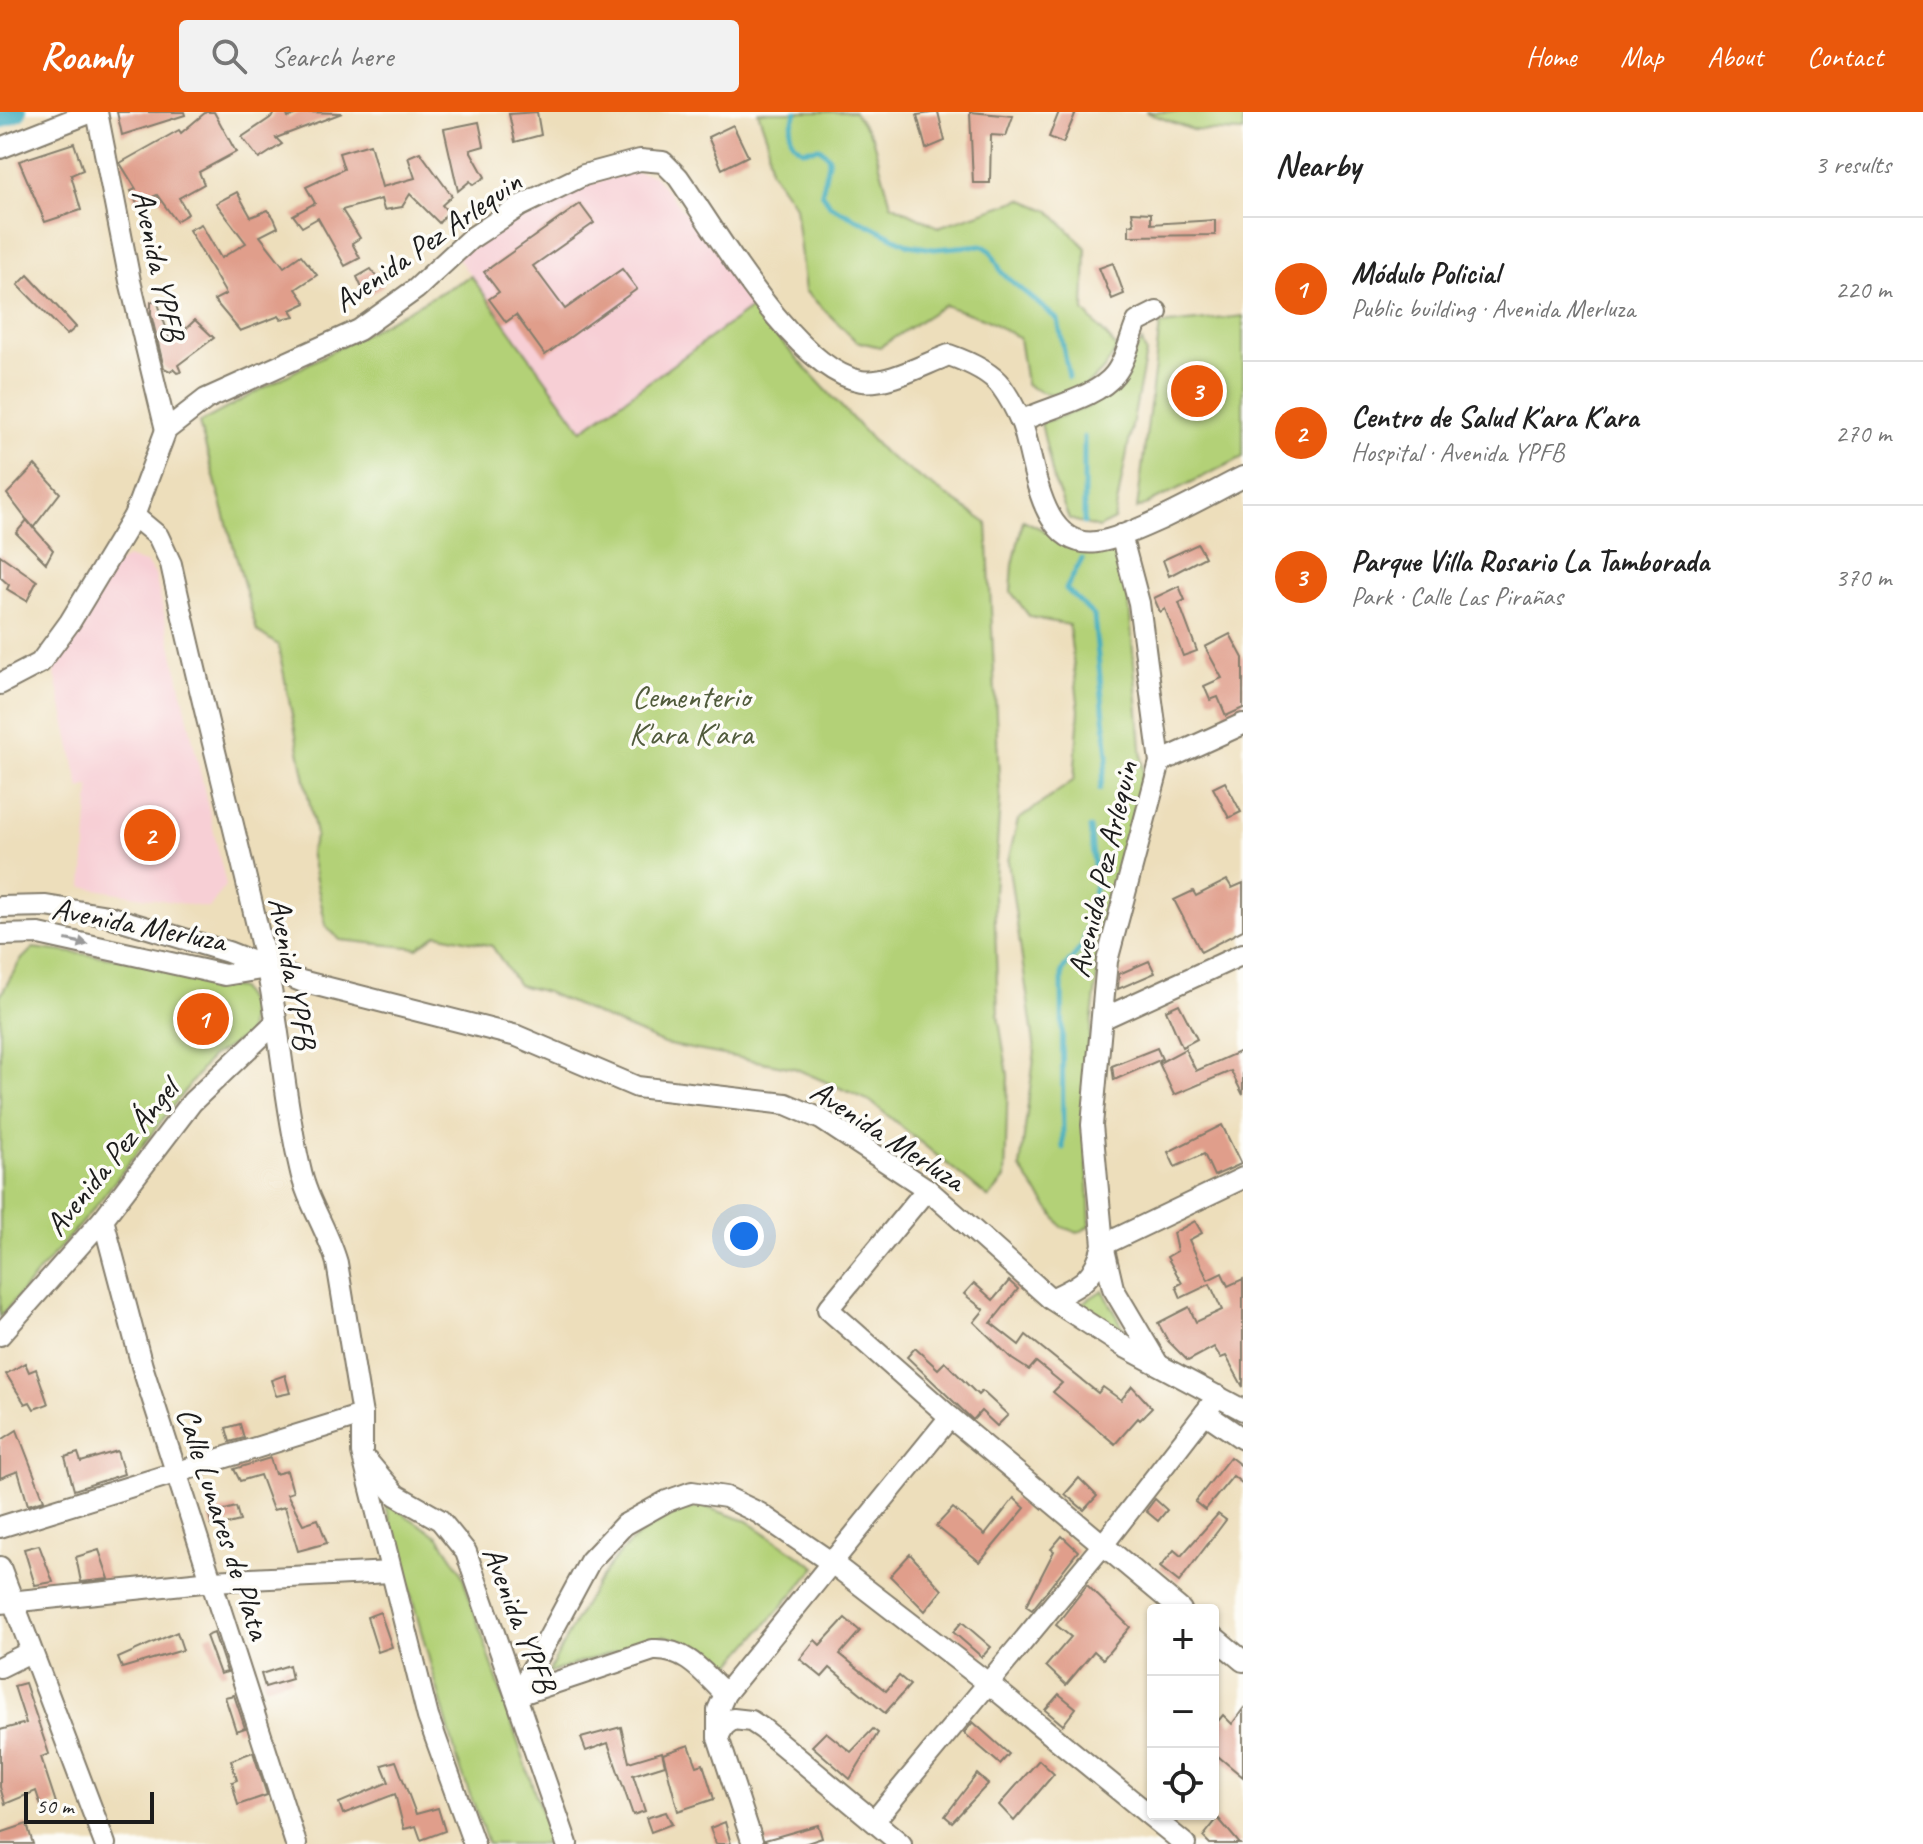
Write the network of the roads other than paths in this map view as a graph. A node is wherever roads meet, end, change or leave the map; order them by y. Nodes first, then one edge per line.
1 (87, 113) edge
2 (0, 148) edge
3 (1157, 312) dead end
4 (1021, 421) junction
5 (166, 430) junction
6 (1243, 477) edge
7 (134, 516) junction
8 (1121, 535) junction
9 (0, 684) edge
10 (1243, 724) edge
11 (1160, 762) junction
12 (0, 907) edge
13 (0, 935) edge
14 (1243, 954) edge
15 (267, 968) junction
16 (1102, 1019) junction
17 (274, 1024) junction
18 (1243, 1178) edge
19 (927, 1189) junction
20 (103, 1219) junction
21 (1103, 1245) junction
22 (1051, 1299) junction
23 (0, 1335) edge
24 (1158, 1364) junction
25 (1212, 1404) junction
26 (1242, 1408) edge
27 (362, 1415) junction
28 (950, 1417) junction
29 (1243, 1439) edge
30 (362, 1453) junction
31 (178, 1473) junction
32 (0, 1527) edge
33 (1102, 1546) junction
34 (832, 1563) junction
35 (0, 1567) edge
36 (391, 1572) junction
37 (212, 1581) junction
38 (7, 1602) edge
39 (1174, 1604) edge
40 (1219, 1641) edge
41 (30, 1652) junction
42 (1243, 1661) edge
43 (0, 1667) edge
44 (989, 1684) junction
45 (725, 1694) junction
46 (518, 1695) junction
47 (721, 1732) junction
48 (875, 1820) junction
49 (105, 1844) edge
50 (296, 1844) edge
51 (474, 1844) edge
52 (567, 1844) edge
53 (753, 1844) edge
54 (901, 1844) edge
55 (1185, 1844) edge

1 - 2 street
1 - 5 street, Avenida YPFB
3 - 4 street
4 - 5 street, Avenida Pez Arlequin
4 - 8 street, Avenida Pez Arlequin
5 - 7 street
6 - 8 street
7 - 9 street
7 - 15 street, Avenida YPFB
8 - 11 street, Avenida Pez Arlequin
10 - 11 street
11 - 16 street, Avenida Pez Arlequin
12 - 15 street, Avenida Merluza
13 -> 15 street, Avenida Merluza
14 - 16 street
15 - 17 street, Avenida YPFB
15 - 19 street, Avenida Merluza
16 - 21 street, Avenida Pez Arlequin
17 - 20 street, Avenida Pez Ángel
17 - 27 street, Avenida YPFB
18 - 21 street
19 - 22 street, Avenida Merluza
19 - 28 street
20 - 23 street, Avenida Pez Ángel
20 - 31 street, Calle Lunares de Plata
21 - 22 street
21 - 24 street, Avenida Pez Arlequin
22 - 24 street, Avenida Merluza
24 - 25 street, Avenida Merluza
25 - 26 street, Avenida Merluza
25 - 29 street, Avenida Merluza
25 - 33 street
27 - 30 street, Avenida YPFB
27 - 31 street
28 - 33 street
28 - 34 street
30 - 36 street, Avenida YPFB
30 - 46 street, Avenida YPFB
31 - 32 street
31 - 37 street, Calle Lunares de Plata
33 - 39 street
33 - 44 street
34 - 44 street
34 - 45 street
34 - 46 street
35 - 38 street
36 - 37 street
36 - 51 street, Avenida YPFB
37 - 38 street
37 - 50 street, Calle Lunares de Plata
38 - 41 street
40 - 42 street
41 - 43 street
41 - 49 street
44 - 48 street
44 - 55 street
45 - 46 street
45 - 47 street
46 - 52 street, Avenida YPFB
47 - 48 street
47 - 53 street
48 - 54 street

